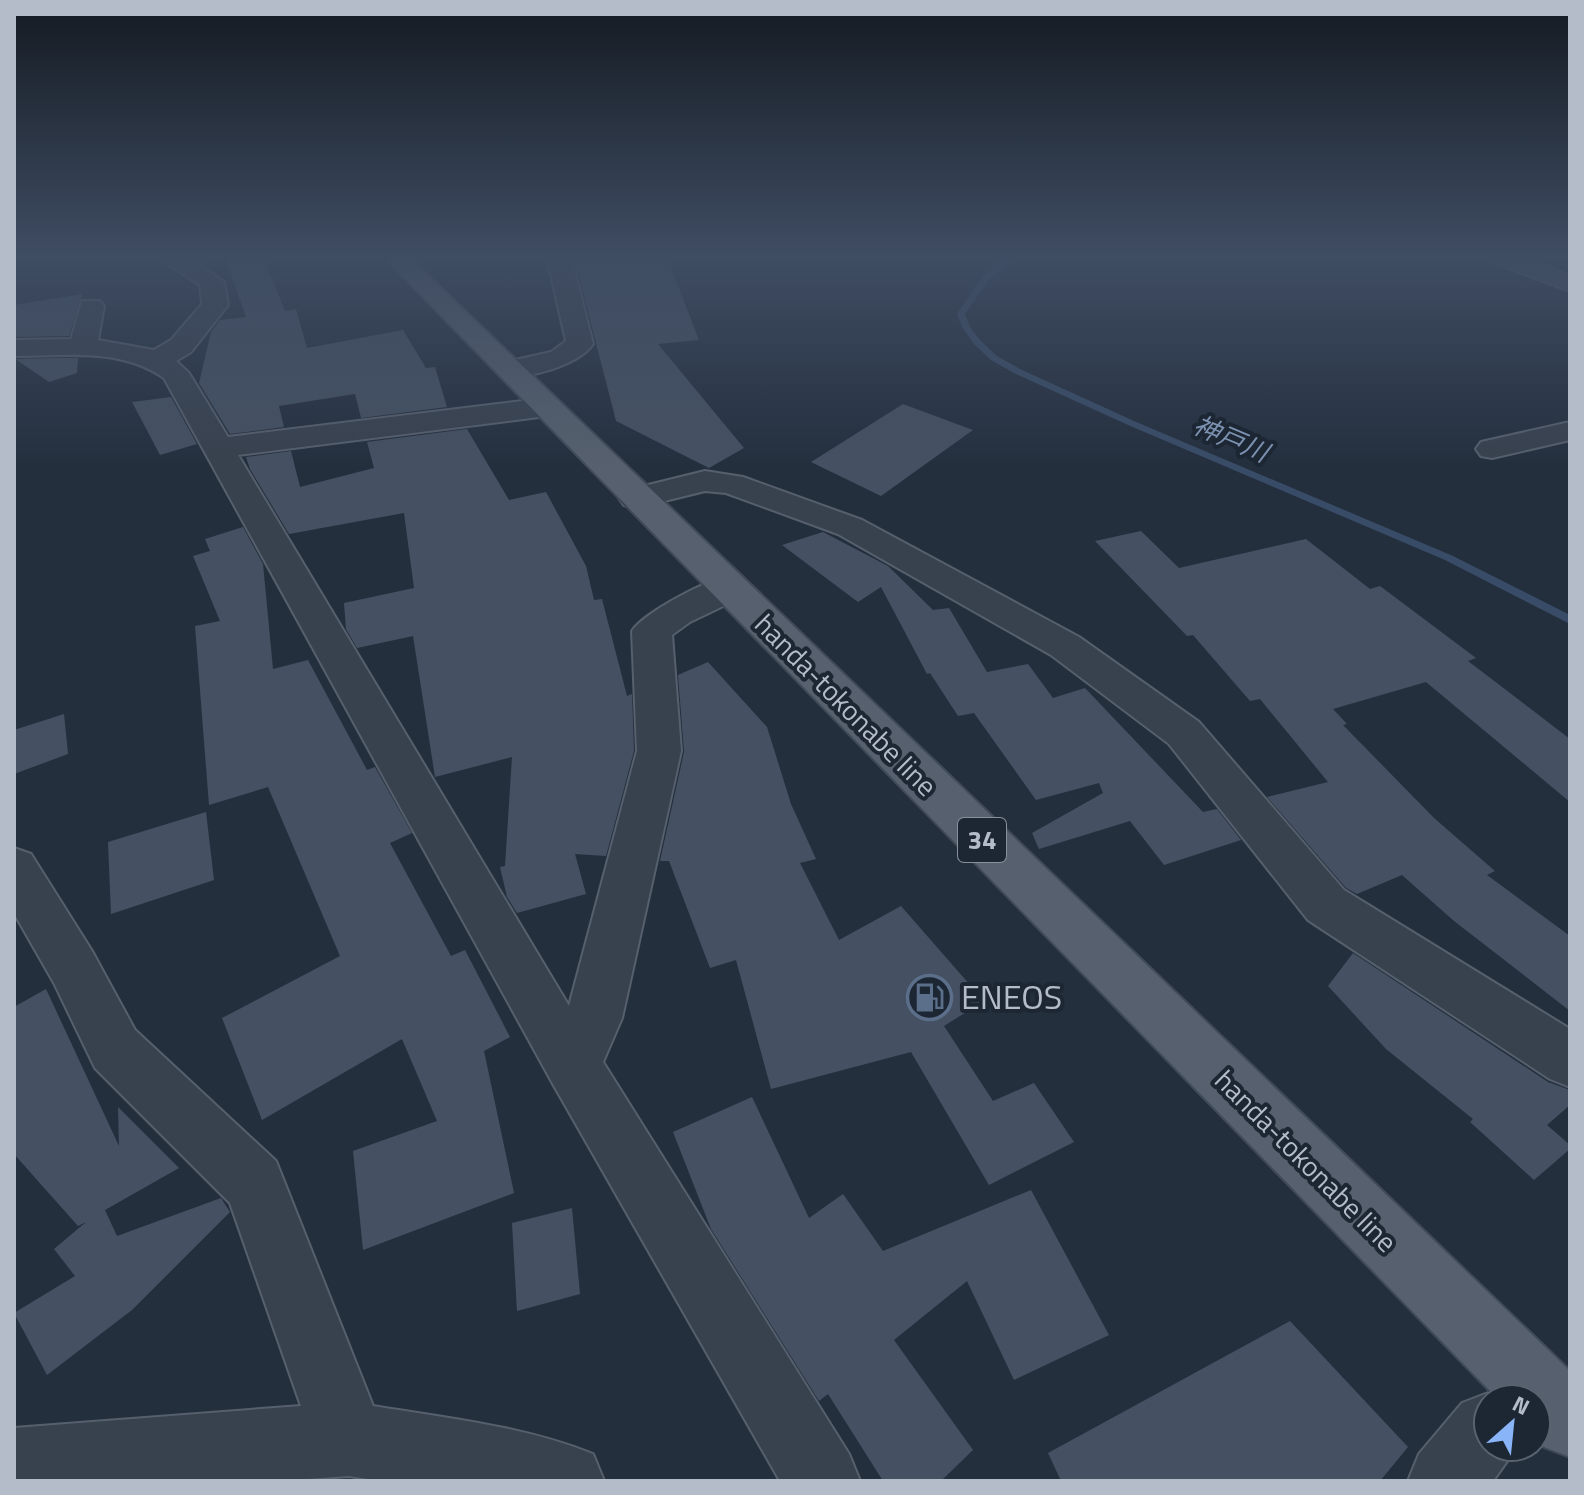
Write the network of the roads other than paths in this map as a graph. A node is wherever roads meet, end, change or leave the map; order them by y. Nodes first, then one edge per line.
1 (197, 327) edge
2 (468, 327) edge
3 (576, 327) edge
4 (14, 348) edge
5 (159, 359) junction
6 (511, 369) junction
7 (547, 407) junction
8 (1570, 431) edge
9 (218, 448) junction
10 (1492, 449) dead end
11 (636, 498) junction
12 (729, 589) junction
13 (14, 868) edge
14 (1570, 1060) edge
15 (573, 1065) junction
16 (1502, 1383) edge
17 (349, 1439) junction
18 (1472, 1457) edge
19 (14, 1465) edge
20 (566, 1481) edge
21 (822, 1481) edge
22 (1446, 1481) edge

1 - 5 street
2 - 6 main road, handa-tokonabe line / 34
3 - 6 street
4 - 5 street
5 - 9 street
6 - 7 main road, handa-tokonabe line / 34
7 - 9 street
7 - 11 main road, handa-tokonabe line / 34
8 - 10 street
9 - 15 street
11 - 12 main road, handa-tokonabe line / 34
11 - 14 street
12 - 15 street
12 - 16 main road, handa-tokonabe line / 34
13 - 17 street
15 - 21 street
17 - 19 street
17 - 20 street
18 - 22 street

